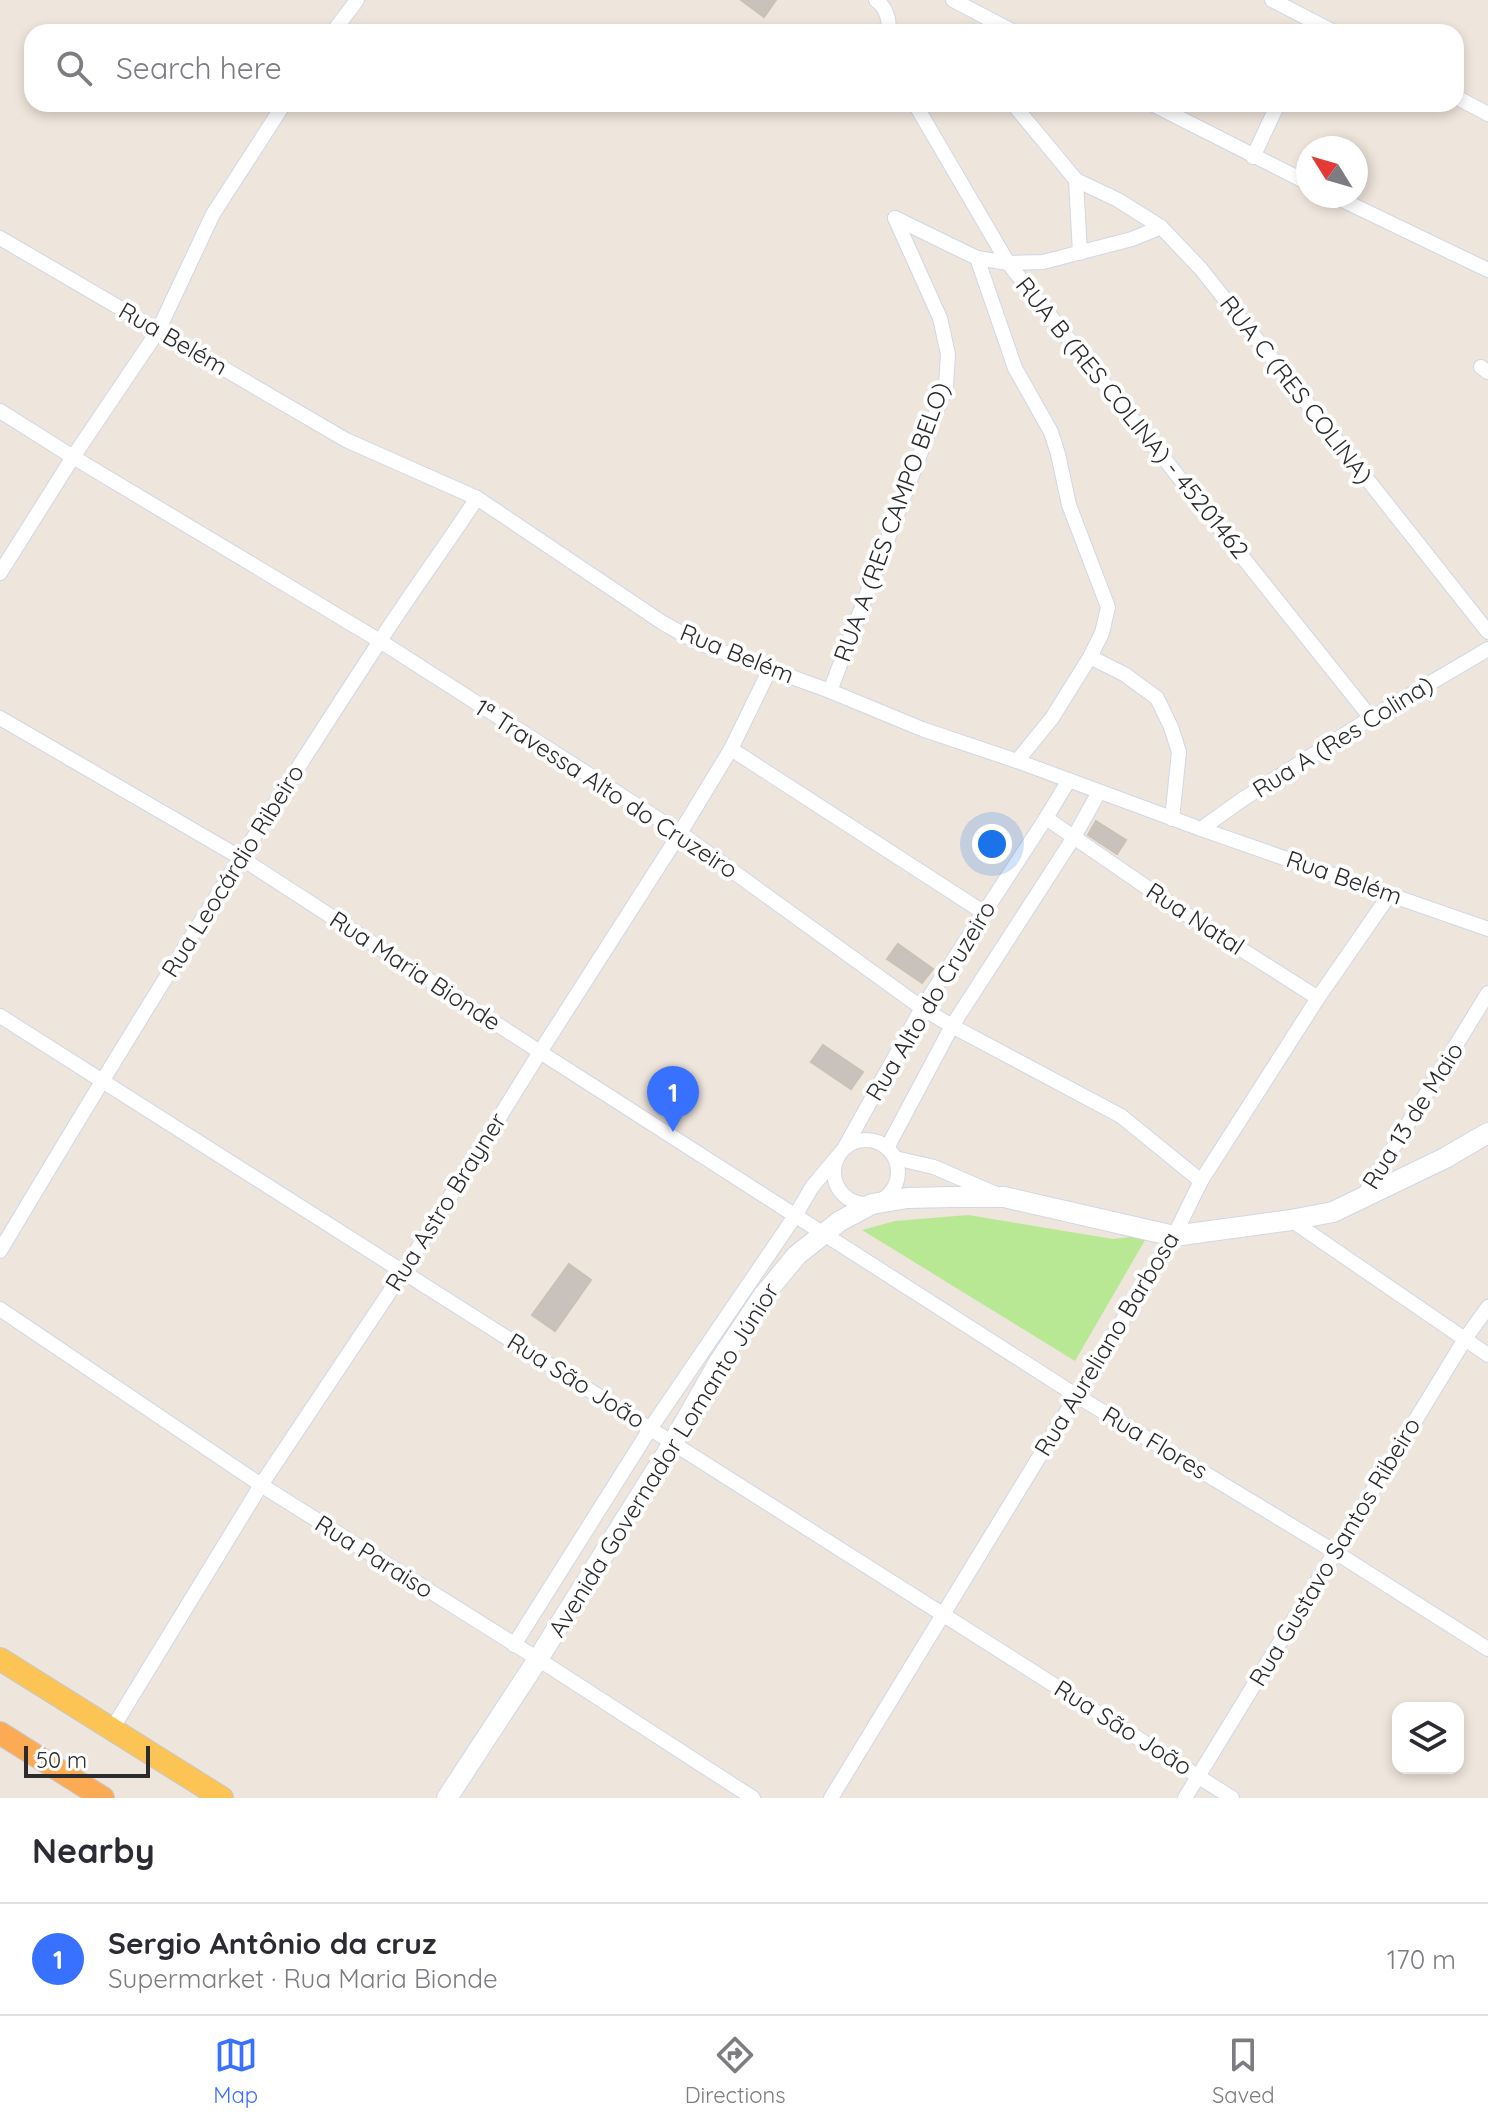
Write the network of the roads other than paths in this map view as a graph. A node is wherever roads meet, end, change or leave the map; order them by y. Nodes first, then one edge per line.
1 (357, 0) edge
2 (876, 0) edge
3 (953, 0) edge
4 (1272, 0) edge
5 (339, 24) edge
6 (889, 24) edge
7 (999, 24) edge
8 (1310, 24) edge
9 (1464, 101) edge
10 (279, 112) edge
11 (920, 112) edge
12 (1020, 112) edge
13 (1167, 112) edge
14 (1274, 112) edge
15 (1488, 114) edge
16 (1253, 157) junction
17 (1296, 177) edge
18 (1076, 180) junction
19 (1359, 208) edge
20 (1161, 227) junction
21 (0, 238) edge
22 (1080, 253) junction
23 (977, 258) junction
24 (1008, 263) junction
25 (1488, 270) edge
26 (158, 331) junction
27 (0, 411) edge
28 (73, 457) junction
29 (477, 498) junction
30 (0, 573) edge
31 (1488, 632) edge
32 (380, 641) junction
33 (1488, 649) edge
34 (1090, 657) junction
35 (770, 669) junction
36 (830, 691) junction
37 (0, 718) edge
38 (1371, 718) junction
39 (731, 749) junction
40 (1017, 761) junction
41 (1069, 780) junction
42 (1099, 792) junction
43 (1046, 818) junction
44 (1172, 819) junction
45 (1201, 829) junction
46 (680, 833) junction
47 (1074, 837) junction
48 (241, 858) junction
49 (1390, 894) junction
50 (983, 912) junction
51 (1488, 929) edge
52 (1488, 993) edge
53 (1318, 998) junction
54 (922, 1008) junction
55 (0, 1016) edge
56 (952, 1026) junction
57 (540, 1052) junction
58 (101, 1081) junction
59 (1488, 1133) edge
60 (841, 1152) junction
61 (891, 1153) junction
62 (1201, 1181) junction
63 (1004, 1197) junction
64 (1362, 1198) junction
65 (872, 1204) junction
66 (795, 1216) junction
67 (1291, 1220) junction
68 (824, 1235) junction
69 (1174, 1236) junction
70 (0, 1251) edge
71 (403, 1272) junction
72 (1488, 1307) edge
73 (0, 1309) edge
74 (1465, 1339) junction
75 (1488, 1355) edge
76 (1077, 1396) junction
77 (650, 1429) junction
78 (673, 1443) junction
79 (261, 1485) junction
80 (1335, 1552) junction
81 (942, 1614) junction
82 (514, 1645) junction
83 (1488, 1649) edge
84 (0, 1659) edge
85 (538, 1659) junction
86 (112, 1729) junction
87 (0, 1733) edge
88 (1198, 1776) junction
89 (103, 1798) edge
90 (222, 1798) edge
91 (447, 1798) edge
92 (753, 1798) edge
93 (831, 1798) edge
94 (1185, 1798) edge
95 (1232, 1798) edge

1 - 5 street
2 - 6 street
3 - 7 street
4 - 8 street
9 - 15 street
10 - 26 street
11 - 24 street, RUA B (RES COLINA) - 45201462
12 - 18 street
13 - 16 street
14 - 16 street
16 - 17 street
18 - 20 street, RUA C (RES COLINA)
18 - 22 street
19 - 25 street
20 - 22 street
20 - 31 street, RUA C (RES COLINA)
21 - 26 street, Rua Belém
22 - 24 street
23 - 24 street
23 - 34 street
23 - 36 street, RUA A (RES CAMPO BELO)
24 - 38 street, RUA B (RES COLINA) - 45201462
26 - 28 street
26 - 29 street, Rua Belém
27 - 28 street, 1ª Travessa Alto do Cruzeiro
28 - 30 street
28 - 32 street, 1ª Travessa Alto do Cruzeiro
29 - 32 street, Rua Leocárdio Ribeiro
29 - 35 street, Rua Belém
32 - 46 street, 1ª Travessa Alto do Cruzeiro
32 - 48 street, Rua Leocárdio Ribeiro
33 - 38 street, Rua A (Res Colina)
34 - 40 street
34 - 44 street
35 - 36 street, Rua Belém
35 - 39 street, Rua Astro Brayner
36 - 40 street, Rua Belém
37 - 48 street, Rua Maria Bionde
38 - 45 street, Rua A (Res Colina)
39 - 46 street, Rua Astro Brayner
39 - 50 street
40 - 41 street, Rua Belém
41 - 42 street, Rua Belém
41 - 43 street, Rua Alto do Cruzeiro
42 - 44 street, Rua Belém
42 - 47 street, Rua Alto do Cruzeiro
43 - 47 street
43 - 50 street, Rua Alto do Cruzeiro
44 - 45 street, Rua Belém
45 - 49 street, Rua Belém
46 - 54 street, 1ª Travessa Alto do Cruzeiro
46 - 57 street, Rua Astro Brayner
47 - 53 street, Rua Natal
47 - 56 street, Rua Alto do Cruzeiro
48 - 57 street, Rua Maria Bionde
48 - 58 street, Rua Leocárdio Ribeiro
49 - 51 street, Rua Belém
49 - 53 street, Rua Aureliano Barbosa
50 - 54 street, Rua Alto do Cruzeiro
52 - 64 street, Rua 13 de Maio
53 - 62 street, Rua Aureliano Barbosa
54 - 56 street, 1ª Travessa Alto do Cruzeiro
54 - 60 street, Rua Alto do Cruzeiro
55 - 58 street, Rua São João
56 - 61 street, Rua Alto do Cruzeiro
56 - 62 street, 1ª Travessa Alto do Cruzeiro
57 - 66 street, Rua Maria Bionde
57 - 71 street, Rua Astro Brayner
58 - 70 street, Rua Leocárdio Ribeiro
58 - 71 street, Rua São João
59 - 64 main road, Avenida Governador Lomanto Júnior
60 - 61 street
60 - 65 street
60 - 66 street, Rua Alto do Cruzeiro
61 - 63 street
61 - 65 street
62 - 69 street, Rua Aureliano Barbosa
63 - 65 main road, Avenida Governador Lomanto Júnior
63 - 69 main road, Avenida Governador Lomanto Júnior
64 - 67 main road, Avenida Governador Lomanto Júnior
65 - 68 main road, Avenida Governador Lomanto Júnior
66 - 68 street, Rua Maria Bionde
66 - 77 street, Rua Alto do Cruzeiro
67 - 69 main road, Avenida Governador Lomanto Júnior
67 - 74 street
68 - 76 street, Rua Flores
68 - 78 main road, Avenida Governador Lomanto Júnior
69 - 76 street, Rua Aureliano Barbosa
71 - 77 street, Rua São João
71 - 79 street, Rua Astro Brayner
72 - 74 street, Rua Gustavo Santos Ribeiro
73 - 79 street, Rua Paraiso
74 - 75 street
74 - 80 street, Rua Gustavo Santos Ribeiro
76 - 80 street, Rua Flores
76 - 81 street, Rua Aureliano Barbosa
77 - 78 street, Rua São João
77 - 82 street, Rua Alto do Cruzeiro
78 - 81 street, Rua São João
78 - 85 main road, Avenida Governador Lomanto Júnior
79 - 82 street, Rua Paraiso
79 - 86 street, Rua Astro Brayner
80 - 83 street, Rua Flores
80 - 88 street, Rua Gustavo Santos Ribeiro
81 - 88 street, Rua São João
81 - 93 street, Rua Aureliano Barbosa
82 - 85 street, Rua Paraiso
84 - 86 main road
85 - 91 main road, Avenida Governador Lomanto Júnior
85 - 92 street, Rua Paraiso
86 - 90 main road
87 - 89 highway
88 - 94 street, Rua Gustavo Santos Ribeiro
88 - 95 street, Rua São João

